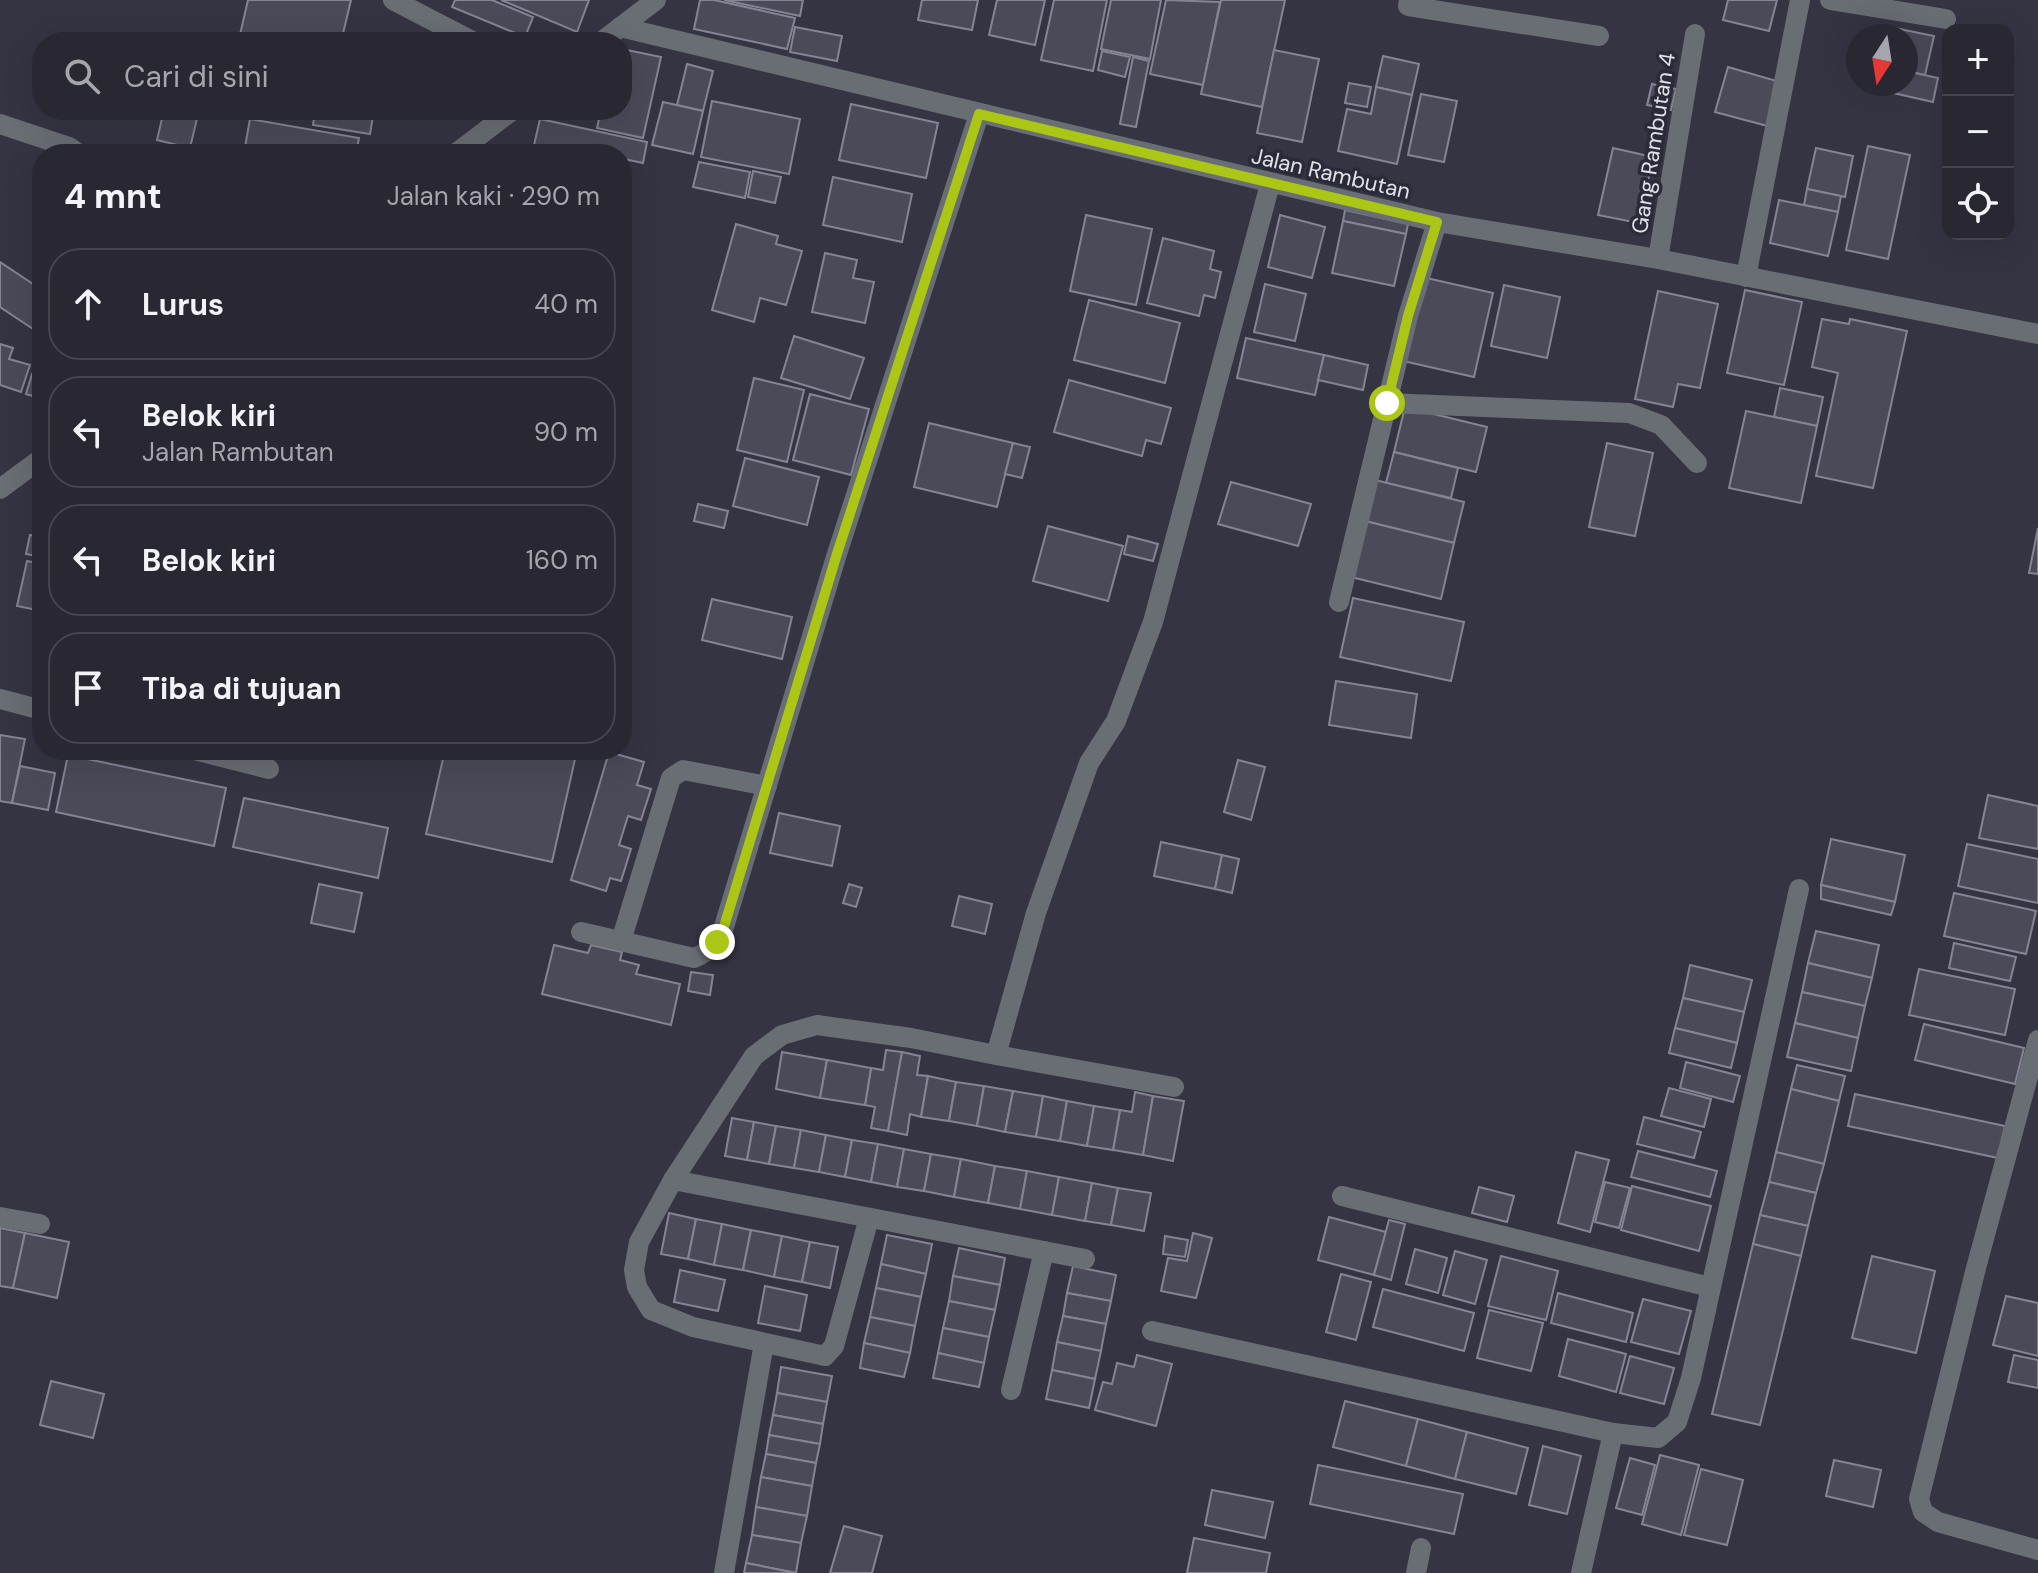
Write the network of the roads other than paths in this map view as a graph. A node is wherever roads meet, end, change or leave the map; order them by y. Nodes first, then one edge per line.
1 (393, 0) edge
2 (656, 0) edge
3 (1409, 0) edge
4 (1800, 0) edge
5 (1830, 0) edge
6 (1946, 19) dead end
7 (620, 27) junction
8 (455, 32) edge
9 (614, 32) edge
10 (1695, 34) dead end
11 (1599, 36) dead end
12 (979, 114) junction
13 (500, 120) edge
14 (0, 124) edge
15 (60, 144) edge
16 (468, 144) edge
17 (1270, 184) junction
18 (1437, 222) junction
19 (1658, 259) junction
20 (1746, 277) junction
21 (2038, 334) edge
22 (1387, 403) junction
23 (1697, 463) dead end
24 (32, 465) edge
25 (0, 489) edge
26 (1339, 602) dead end
27 (0, 699) edge
28 (32, 707) edge
29 (233, 760) edge
30 (269, 769) dead end
31 (767, 786) junction
32 (1799, 889) dead end
33 (581, 932) dead end
34 (621, 941) junction
35 (2038, 1040) edge
36 (996, 1055) junction
37 (1174, 1087) dead end
38 (673, 1180) junction
39 (1342, 1196) dead end
40 (0, 1217) edge
41 (869, 1218) junction
42 (40, 1224) dead end
43 (1044, 1251) junction
44 (1085, 1259) dead end
45 (1710, 1287) junction
46 (1152, 1331) dead end
47 (764, 1343) junction
48 (1011, 1390) dead end
49 (1613, 1433) junction
50 (1421, 1548) dead end
51 (2038, 1550) edge
52 (724, 1573) edge
53 (1416, 1573) edge
54 (1581, 1573) edge

1 - 8 street
2 - 7 street
3 - 11 street
4 - 20 street
5 - 6 street
7 - 9 street
7 - 12 street, Jalan Rambutan
10 - 19 street, Gang Rambutan 4
12 - 17 street, Jalan Rambutan
12 - 31 street
13 - 16 street
14 - 15 street
17 - 18 street, Jalan Rambutan
17 - 36 street
18 - 19 street, Jalan Rambutan
18 - 22 street
19 - 20 street, Jalan Rambutan
20 - 21 street, Jalan Rambutan
22 - 23 street
22 - 26 street
24 - 25 street
27 - 28 street
29 - 30 street
31 - 34 street
31 - 34 street
32 - 45 street
33 - 34 street
35 - 51 street
36 - 37 street
36 - 38 street
38 - 41 street
38 - 47 street
39 - 45 street
40 - 42 street
41 - 43 street
41 - 47 street
43 - 44 street
43 - 48 street
45 - 49 street
46 - 49 street
47 - 52 street
49 - 54 street
50 - 53 street

